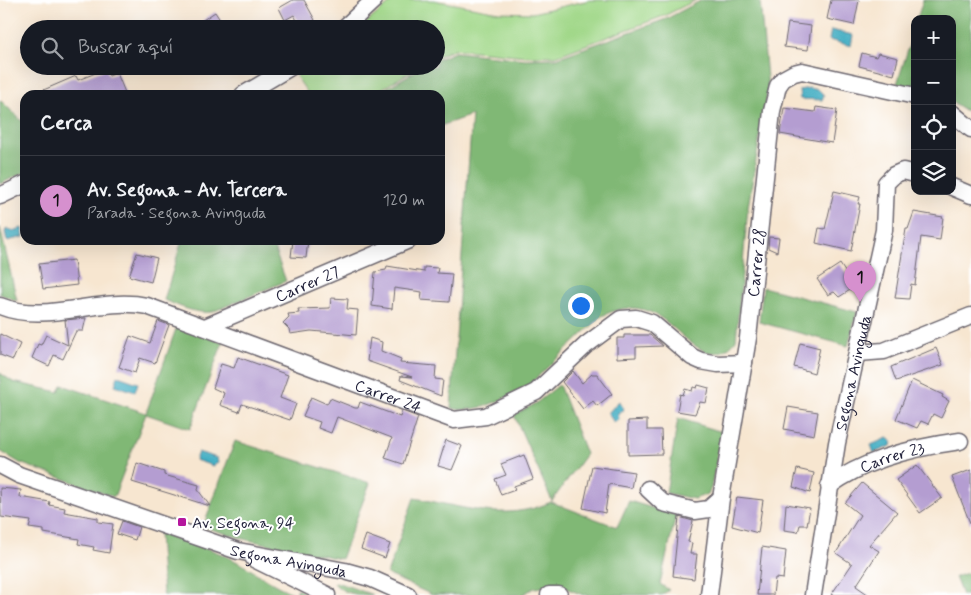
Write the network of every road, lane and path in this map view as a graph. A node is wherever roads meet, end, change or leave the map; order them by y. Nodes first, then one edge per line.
1 (374, 0) edge
2 (353, 20) edge
3 (277, 75) edge
4 (251, 90) edge
5 (911, 95) edge
6 (956, 116) edge
7 (971, 129) edge
8 (911, 173) edge
9 (20, 186) edge
10 (956, 189) edge
11 (971, 195) edge
12 (0, 196) edge
13 (397, 245) edge
14 (0, 306) edge
15 (971, 316) edge
16 (206, 327) junction
17 (858, 353) junction
18 (744, 363) junction
19 (960, 441) dead end
20 (0, 465) edge
21 (829, 486) junction
22 (648, 488) dead end
23 (721, 498) junction
24 (238, 551) junction
25 (327, 595) edge
26 (408, 595) edge
27 (549, 595) edge
28 (559, 595) edge
29 (709, 595) edge
30 (813, 595) edge

1 - 2 street
3 - 4 street
5 - 18 street, Carrer 28
6 - 7 street
8 - 17 street, Segona Avinguda
9 - 12 street
10 - 11 street
13 - 16 street, Carrer 27
14 - 16 street, Carrer 24
15 - 17 street
16 - 18 street, Carrer 24
17 - 21 street, Segona Avinguda
18 - 23 street, Carrer 28
19 - 21 street, Carrer 23
20 - 24 street, Segona Avinguda
21 - 30 street, Segona Avinguda
22 - 23 street
23 - 29 street, Carrer 28
24 - 25 street
24 - 26 street, Segona Avinguda
27 - 28 street

